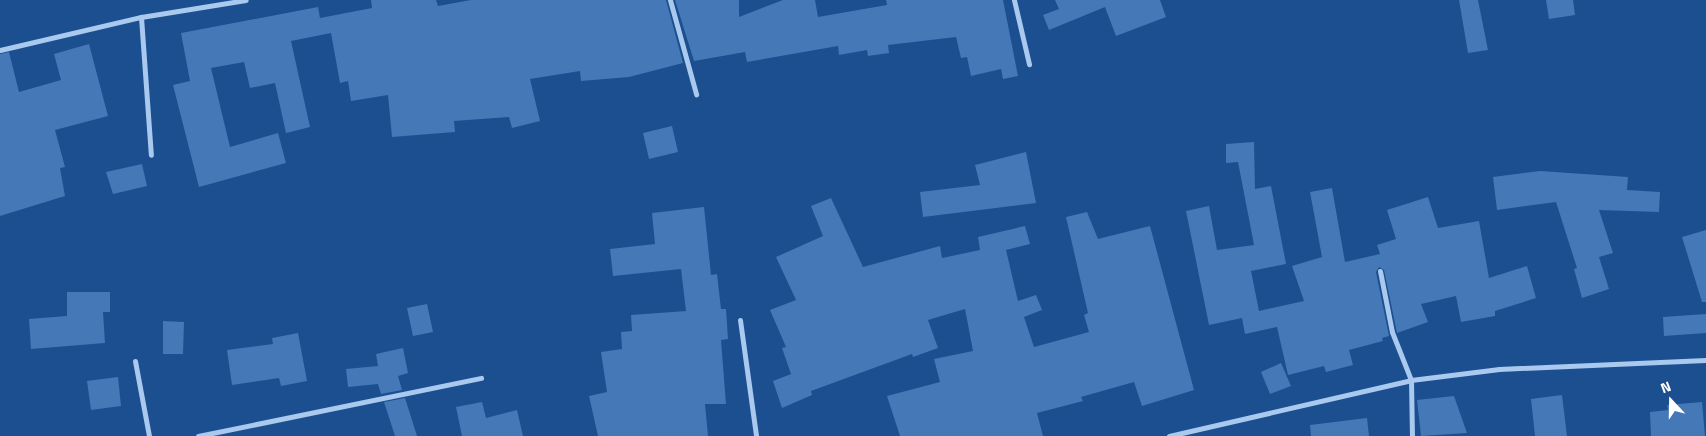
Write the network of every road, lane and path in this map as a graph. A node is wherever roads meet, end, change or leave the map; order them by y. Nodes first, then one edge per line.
1 (246, 0) edge
2 (670, 0) edge
3 (1014, 0) edge
4 (141, 17) junction
5 (0, 50) edge
6 (1028, 64) dead end
7 (696, 94) dead end
8 (151, 155) dead end
9 (1380, 271) dead end
10 (740, 320) dead end
11 (1706, 360) edge
12 (135, 361) dead end
13 (481, 378) dead end
14 (1411, 380) junction
15 (149, 436) edge
16 (198, 436) edge
17 (756, 436) edge
18 (1169, 436) edge
19 (1412, 436) edge

1 - 4 street
2 - 7 street
3 - 6 street
4 - 5 street
4 - 8 street
9 - 14 street
10 - 17 street
11 - 14 street
12 - 15 street
13 - 16 street
14 - 18 street
14 - 19 street

